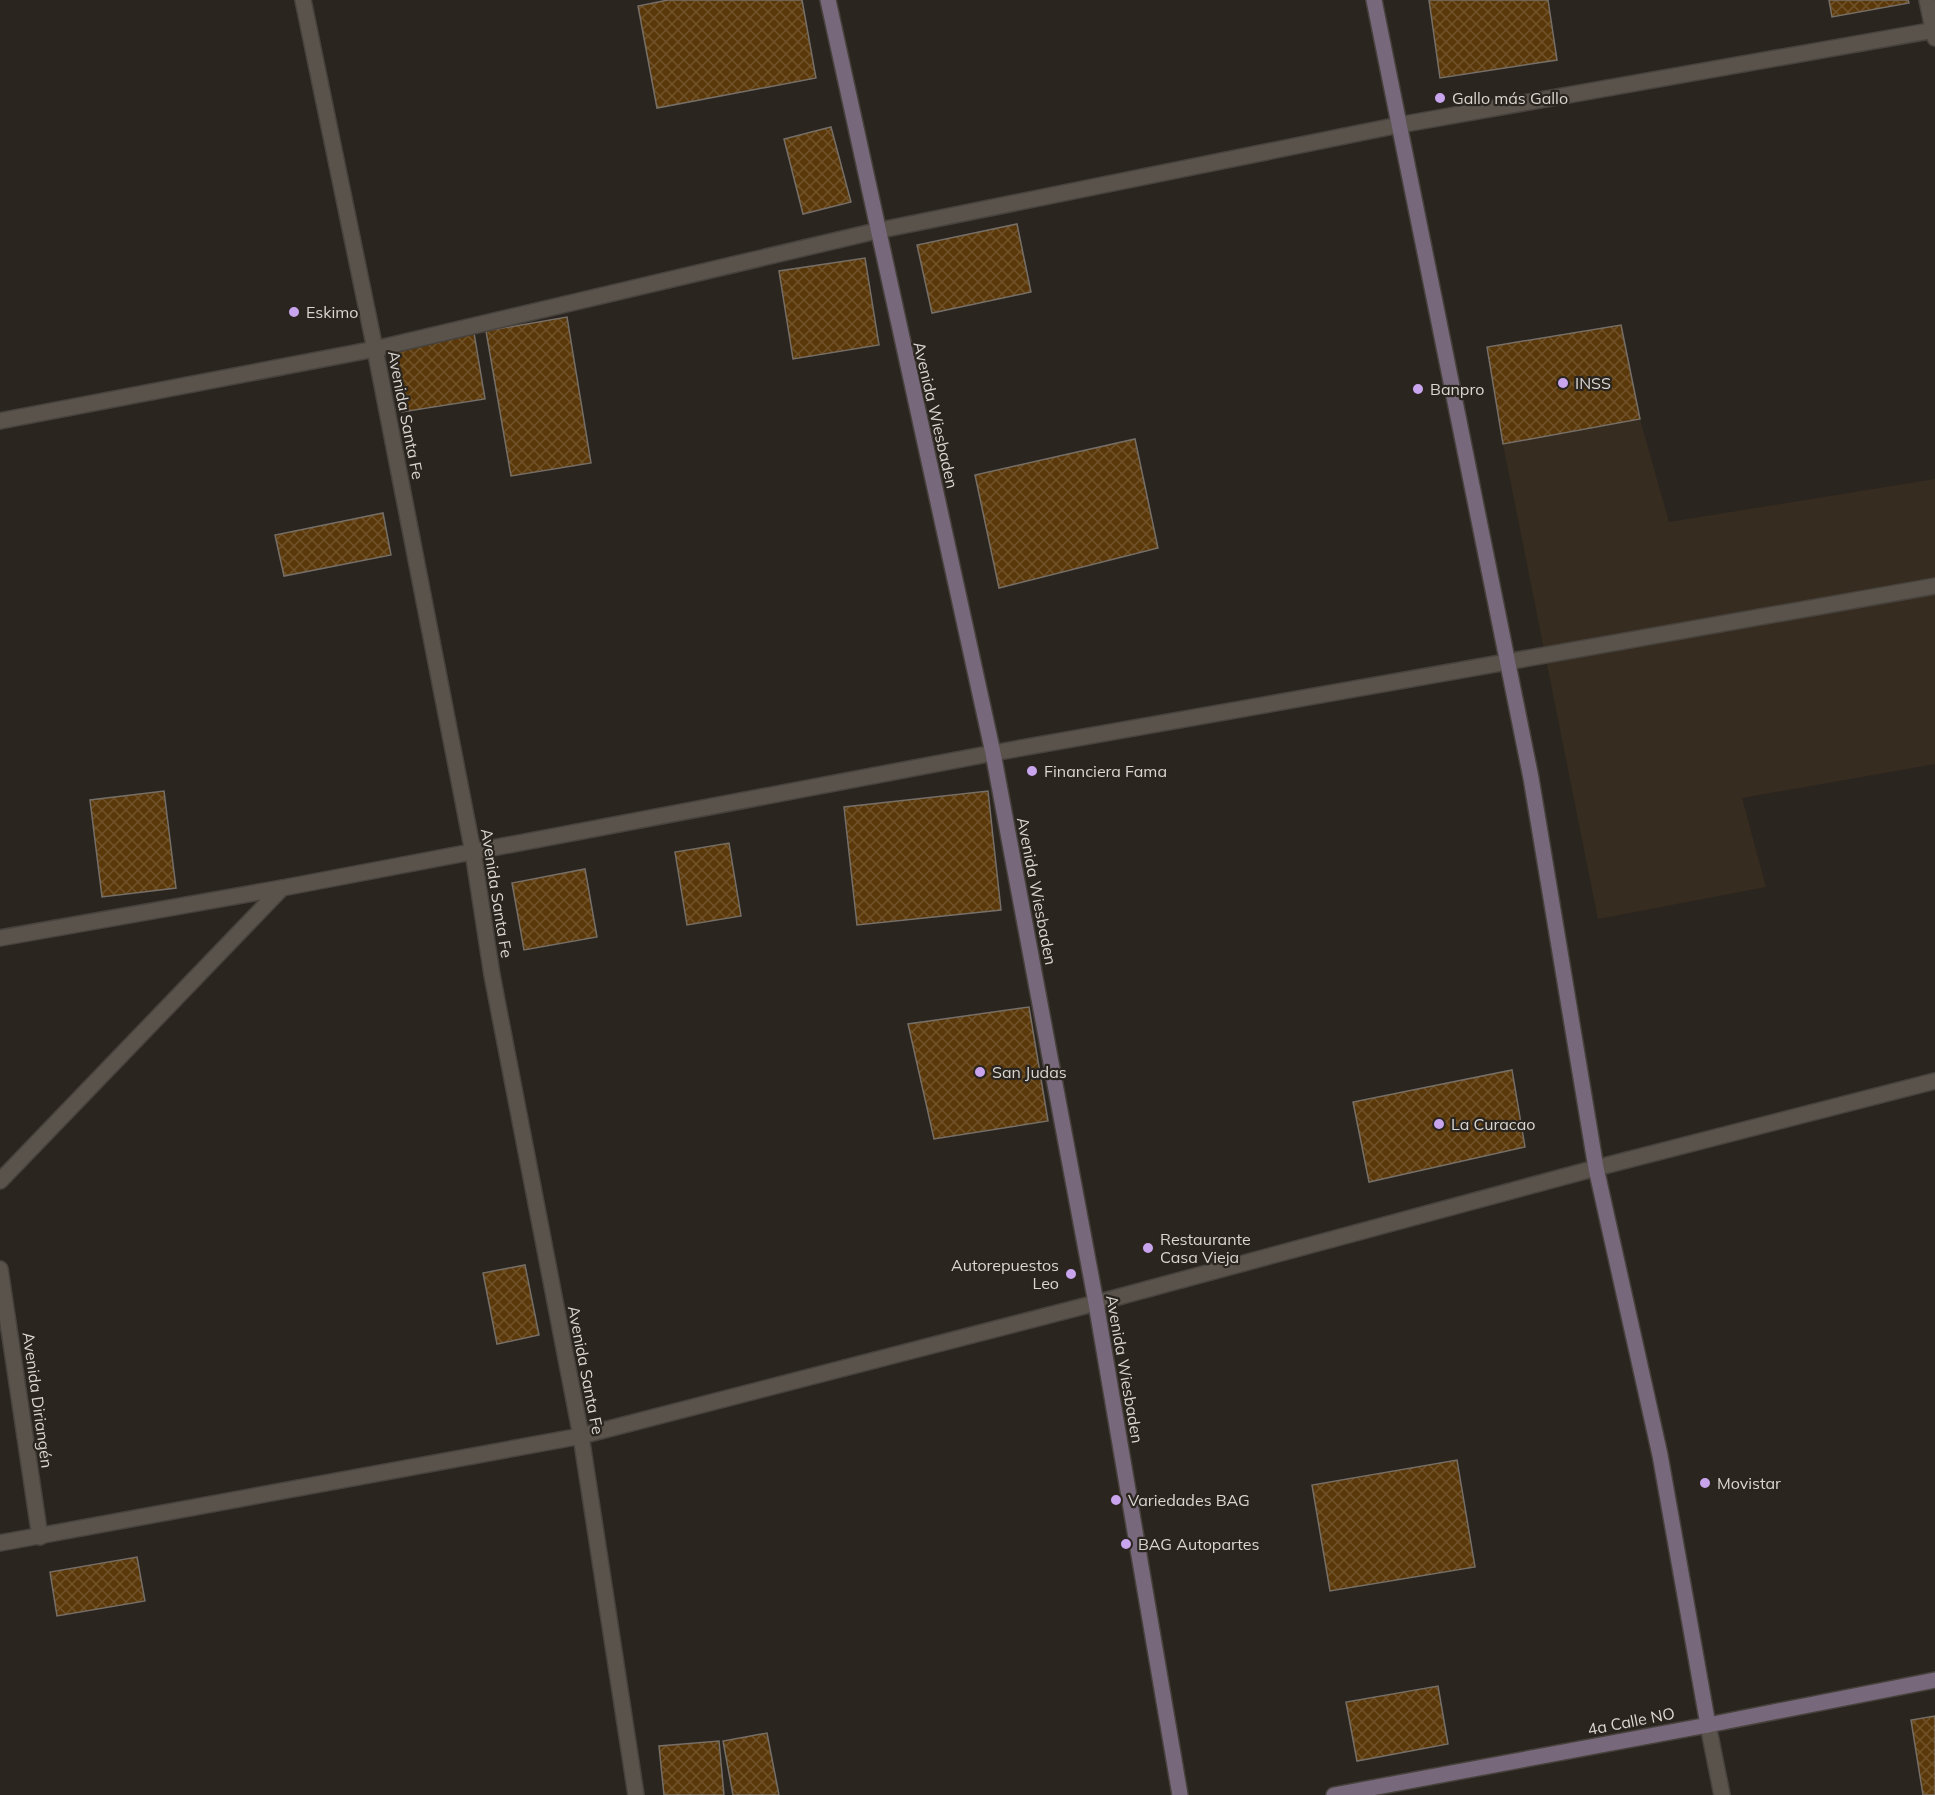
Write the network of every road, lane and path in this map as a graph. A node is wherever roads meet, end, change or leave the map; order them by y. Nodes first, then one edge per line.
1 (303, 0) edge
2 (828, 0) edge
3 (1374, 0) edge
4 (1927, 0) edge
5 (1934, 33) edge
6 (1399, 125) junction
7 (876, 231) junction
8 (375, 349) junction
9 (0, 421) edge
10 (1935, 586) edge
11 (1508, 661) junction
12 (993, 753) junction
13 (473, 852) junction
14 (282, 888) junction
15 (0, 938) edge
16 (1935, 1081) edge
17 (1596, 1168) junction
18 (0, 1181) edge
19 (0, 1269) edge
20 (1096, 1303) junction
21 (581, 1436) junction
22 (40, 1537) junction
23 (0, 1543) edge
24 (1935, 1680) edge
25 (1708, 1725) junction
26 (636, 1795) edge
27 (1180, 1795) edge
28 (1334, 1795) edge
29 (1722, 1795) edge

1 - 8 street, Avenida Santa Fe
2 - 7 street, Avenida Wiesbaden
3 - 6 street
4 - 5 street
5 - 6 street
6 - 7 street
6 - 11 street
7 - 8 street
7 - 12 street, Avenida Wiesbaden
8 - 9 street
8 - 13 street, Avenida Santa Fe
10 - 11 street
11 - 12 street
11 - 17 street
12 - 13 street
12 - 20 street, Avenida Wiesbaden
13 - 14 street
13 - 21 street, Avenida Santa Fe
14 - 15 street
14 - 18 street
16 - 17 street
17 - 20 street
17 - 25 street
19 - 22 street, Avenida Diriangén
20 - 21 street
20 - 27 street, Avenida Wiesbaden
21 - 22 street
21 - 26 street, Avenida Santa Fe
22 - 23 street
24 - 25 street, 4a Calle NO
25 - 28 street, 4a Calle NO
25 - 29 street

